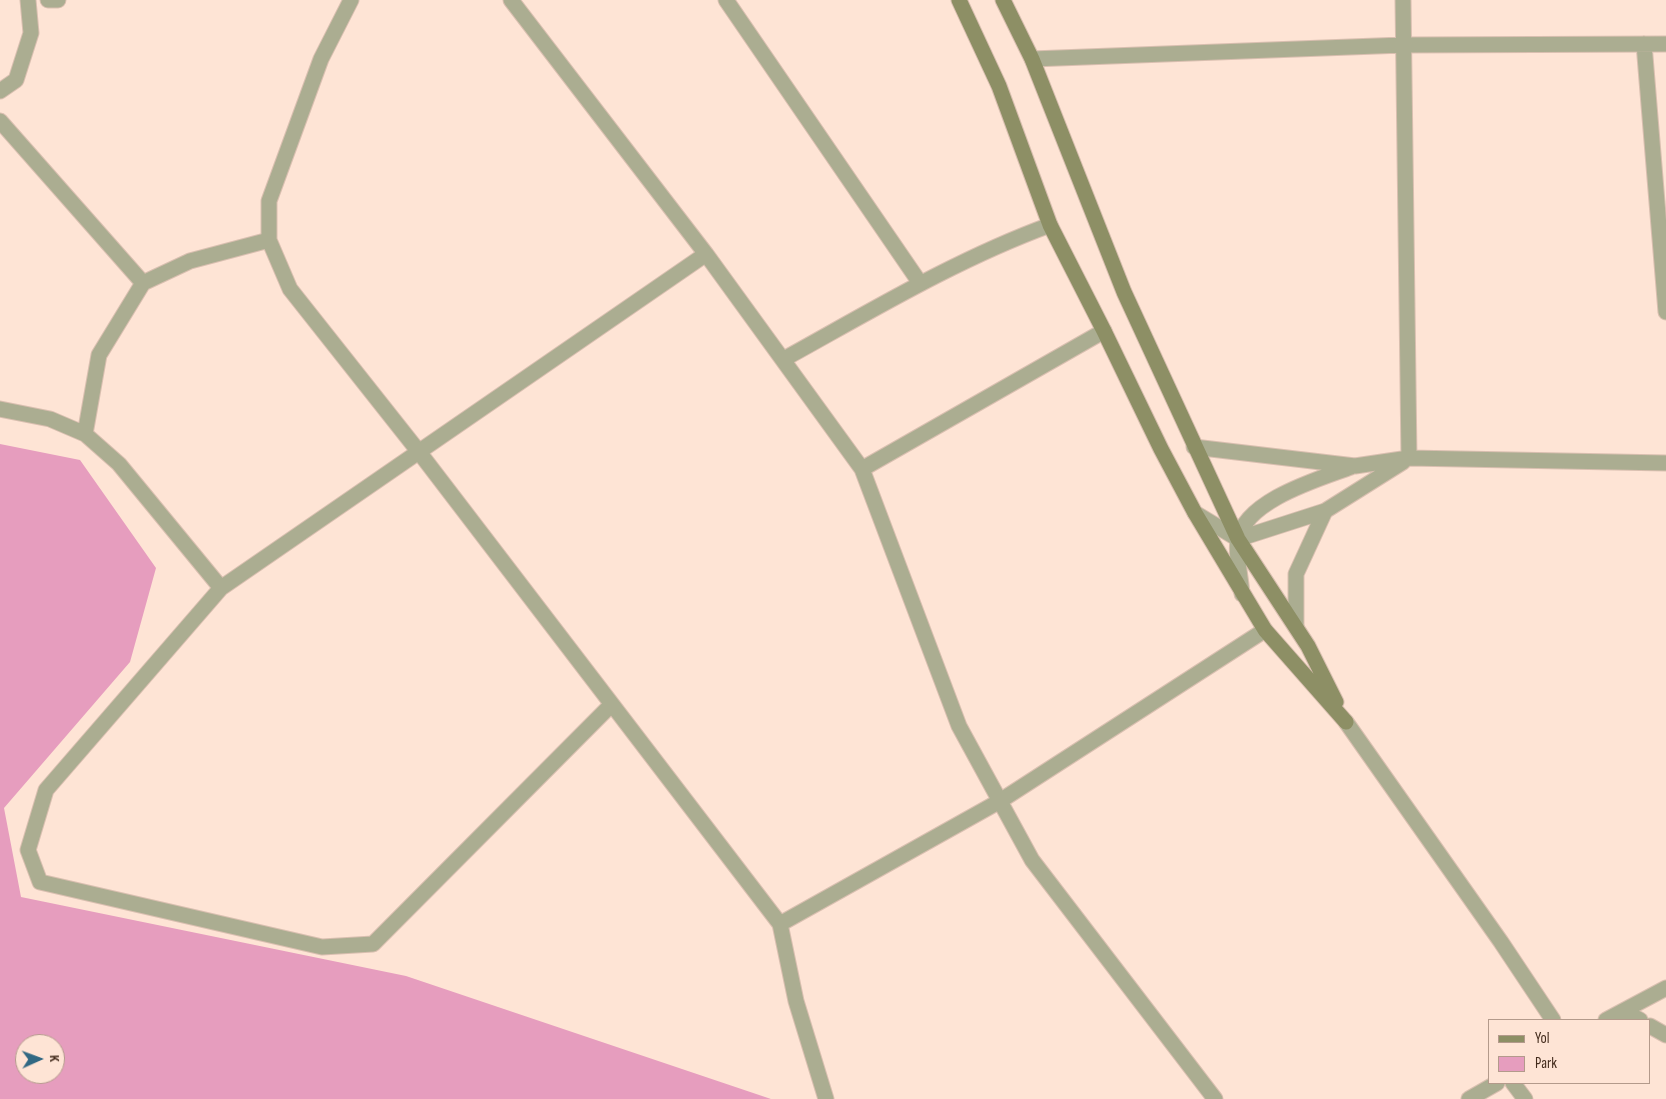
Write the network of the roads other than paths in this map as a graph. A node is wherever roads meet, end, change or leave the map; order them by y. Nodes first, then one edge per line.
1 (28, 0) edge
2 (48, 0) edge
3 (58, 0) edge
4 (351, 0) edge
5 (511, 0) edge
6 (726, 0) edge
7 (959, 0) edge
8 (1004, 0) edge
9 (1403, 0) edge
10 (1644, 44) junction
11 (1666, 44) edge
12 (1403, 45) junction
13 (1032, 59) junction
14 (0, 91) edge
15 (0, 121) edge
16 (1050, 225) junction
17 (269, 240) junction
18 (706, 254) junction
19 (142, 283) junction
20 (920, 283) junction
21 (1666, 312) edge
22 (1104, 331) junction
23 (784, 359) junction
24 (0, 409) edge
25 (85, 434) junction
26 (1194, 447) junction
27 (419, 452) junction
28 (1409, 458) junction
29 (1666, 463) edge
30 (1355, 466) junction
31 (862, 469) junction
32 (1325, 511) junction
33 (1195, 514) junction
34 (1238, 539) junction
35 (222, 588) junction
36 (1242, 596) junction
37 (1296, 627) junction
38 (1266, 630) junction
39 (611, 705) junction
40 (1346, 722) junction
41 (1000, 801) junction
42 (780, 924) junction
43 (1666, 988) edge
44 (1623, 1011) junction
45 (1552, 1019) edge
46 (1608, 1019) edge
47 (1638, 1019) edge
48 (1651, 1027) edge
49 (1666, 1035) edge
50 (1495, 1084) edge
51 (1514, 1084) edge
52 (826, 1099) edge
53 (1215, 1099) edge
54 (1470, 1099) edge
55 (1525, 1099) edge

1 - 14 street
2 - 3 street
4 - 17 street
5 - 18 street
6 - 20 street
7 - 16 street
8 - 13 street
9 - 12 street
10 - 11 street
10 - 12 street
10 - 21 street
12 - 13 street
12 - 28 street
13 - 26 street
15 - 19 street
16 - 20 street
16 - 22 street
17 - 19 street
17 - 27 street
18 - 23 street
18 - 27 street
19 - 25 street
20 - 23 street
22 - 31 street
22 - 33 street
23 - 31 street
24 - 25 street
25 - 35 street
26 - 30 street
26 - 34 street
27 - 35 street
27 - 39 street
28 - 29 street
28 - 30 street
28 - 32 street
30 - 34 street
31 - 41 street
32 - 34 street
32 - 37 street
33 - 34 street
33 - 36 street
34 - 36 street
34 - 37 street
35 - 39 street
36 - 38 street
37 - 40 street
38 - 40 street
38 - 41 street
39 - 42 street
40 - 45 street
41 - 42 street
41 - 53 street
42 - 52 street
43 - 44 street
44 - 46 street
44 - 47 street
48 - 49 street
50 - 54 street
51 - 55 street

